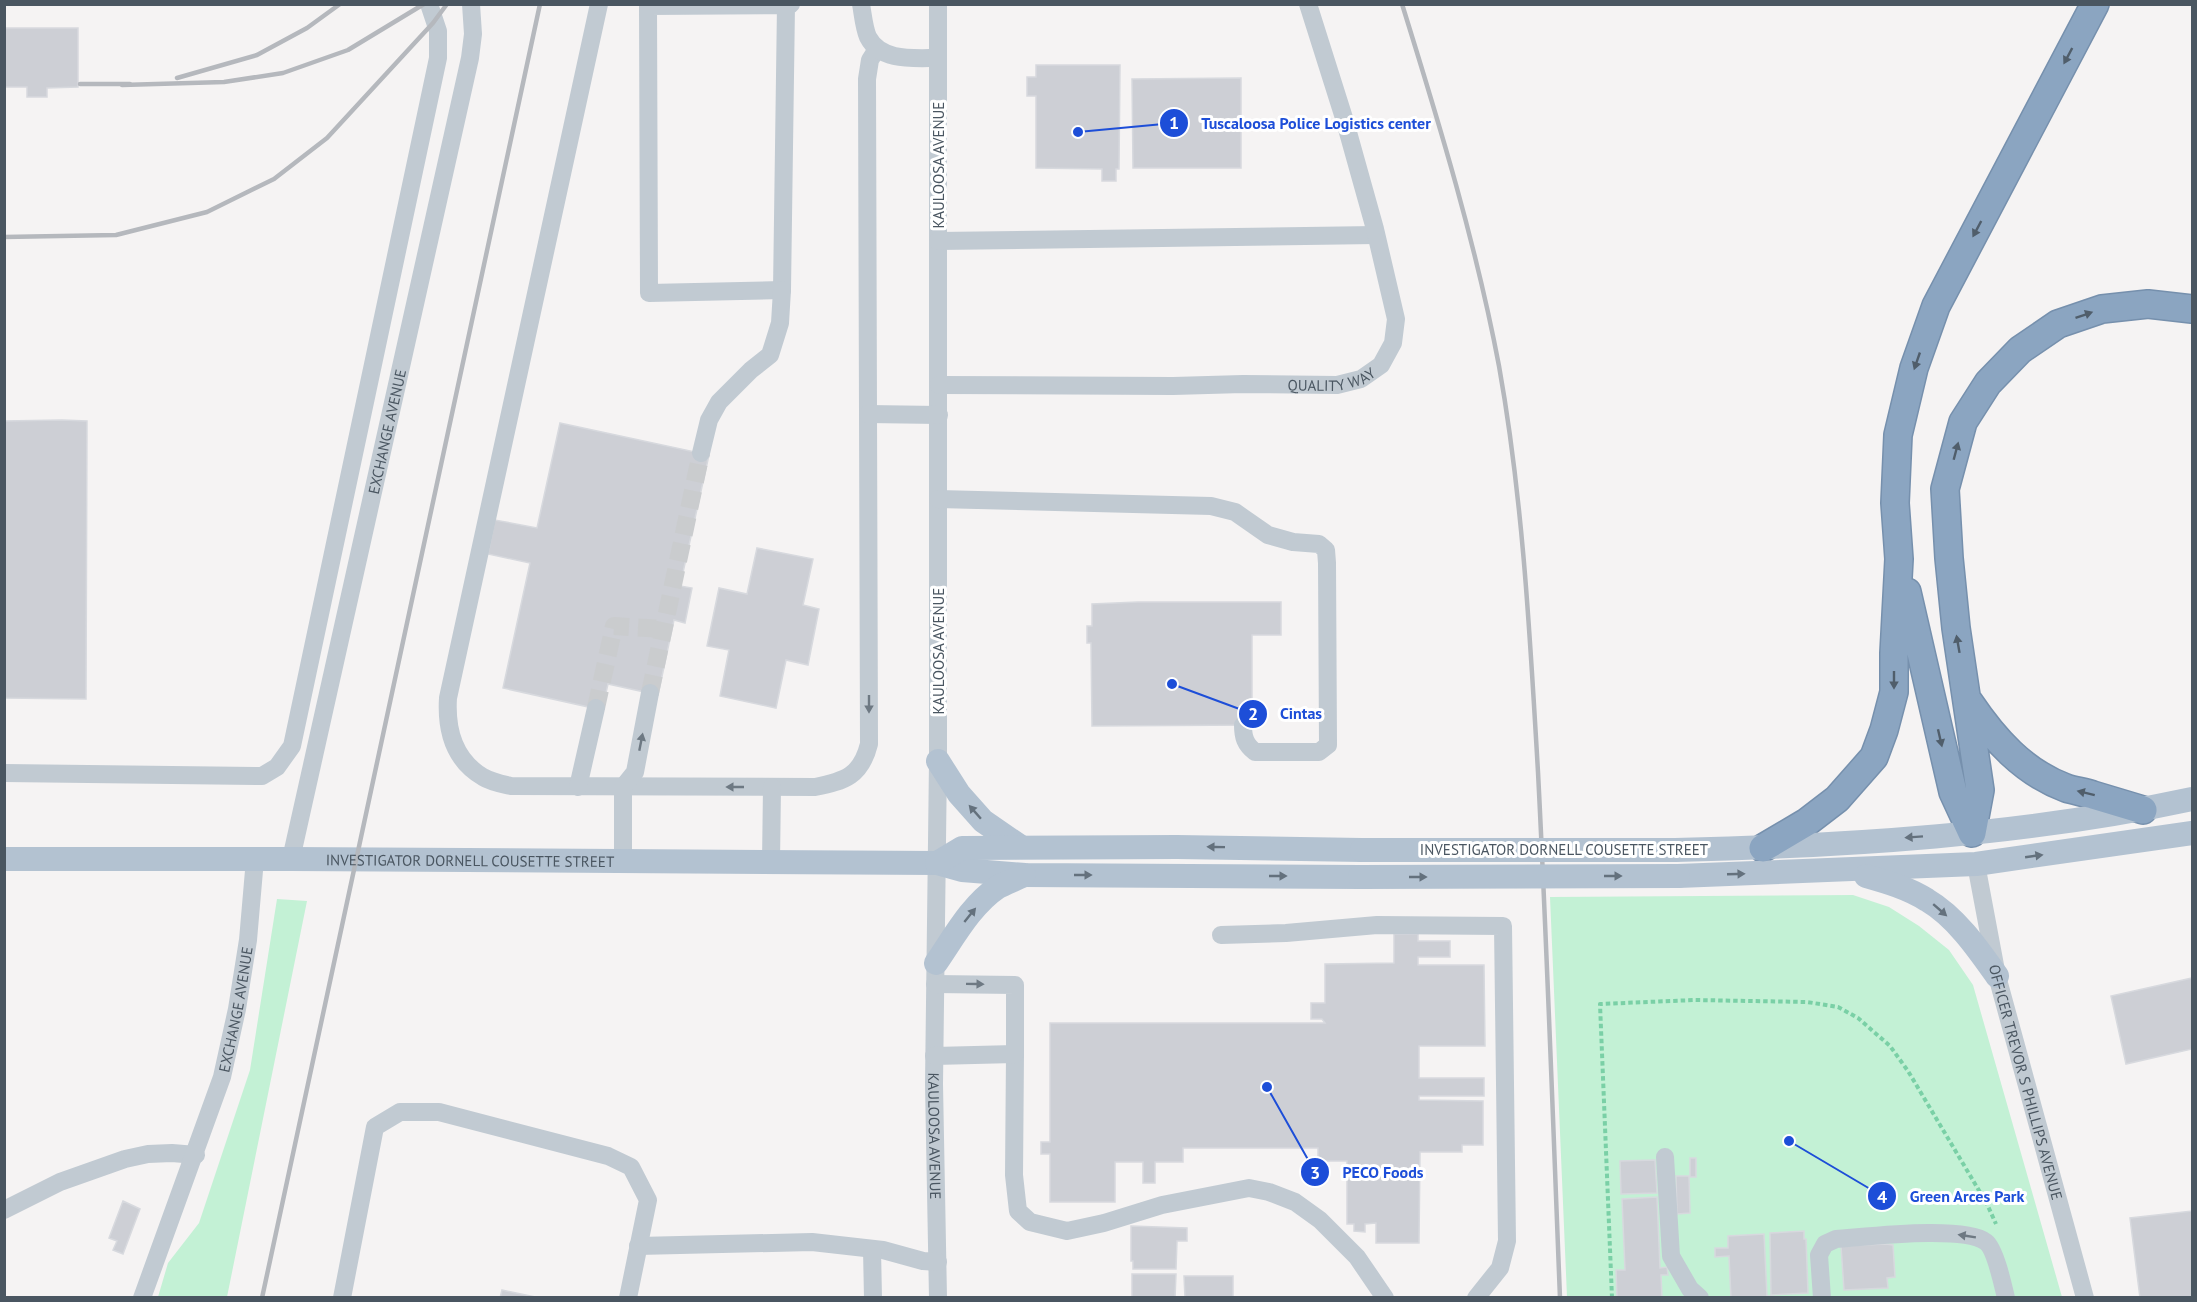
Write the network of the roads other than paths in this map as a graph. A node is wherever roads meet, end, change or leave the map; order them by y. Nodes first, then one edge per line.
1 (429, 4) edge
2 (471, 4) edge
3 (599, 4) edge
4 (786, 4) edge
5 (791, 4) edge
6 (861, 4) edge
7 (938, 4) edge
8 (1308, 4) edge
9 (2096, 4) edge
10 (877, 49) junction
11 (938, 58) junction
12 (1376, 235) junction
13 (938, 241) junction
14 (782, 290) junction
15 (2193, 309) edge
16 (939, 385) junction
17 (868, 414) junction
18 (939, 415) junction
19 (701, 453) tunnel mouth
20 (938, 499) junction
21 (1899, 559) junction
22 (650, 693) tunnel mouth
23 (1968, 701) junction
24 (596, 708) tunnel mouth
25 (1243, 725) dead end
26 (938, 761) junction
27 (4, 773) edge
28 (578, 787) junction
29 (623, 787) junction
30 (772, 787) junction
31 (2193, 799) edge
32 (2142, 810) junction
33 (1972, 833) junction
34 (2193, 833) edge
35 (1021, 847) junction
36 (1763, 848) junction
37 (4, 859) edge
38 (255, 859) junction
39 (291, 859) junction
40 (623, 861) junction
41 (771, 862) junction
42 (937, 863) junction
43 (1976, 864) junction
44 (1849, 871) junction
45 (1025, 875) junction
46 (1221, 935) dead end
47 (935, 973) junction
48 (1997, 976) junction
49 (1015, 1053) junction
50 (934, 1056) junction
51 (196, 1155) junction
52 (1665, 1157) dead end
53 (4, 1210) edge
54 (638, 1246) junction
55 (872, 1249) junction
56 (938, 1262) junction
57 (142, 1298) edge
58 (342, 1298) edge
59 (628, 1298) edge
60 (873, 1298) edge
61 (938, 1298) edge
62 (1385, 1298) edge
63 (1476, 1298) edge
64 (1700, 1298) edge
65 (1822, 1298) edge
66 (2006, 1298) edge
67 (2085, 1298) edge

1 - 27 street
2 - 39 street, EXCHANGE AVENUE
3 - 28 street
4 - 5 street
4 - 14 street
4 - 14 street
6 - 10 street
7 - 11 street, KAULOOSA AVENUE
8 - 12 street, QUALITY WAY
9 -> 21 highway
10 - 11 street
10 - 17 street
11 - 13 street, KAULOOSA AVENUE
12 - 13 street
12 - 16 street, QUALITY WAY
13 - 16 street, KAULOOSA AVENUE
14 - 19 street
23 -> 15 highway
16 - 18 street, KAULOOSA AVENUE
17 - 18 street
17 -> 30 street
18 - 20 street, KAULOOSA AVENUE
20 - 25 street
20 - 26 street, KAULOOSA AVENUE
21 -> 33 highway
21 -> 36 highway
29 -> 22 street
32 -> 23 highway
23 - 33 highway
24 - 28 street
35 -> 26 main road
26 - 42 street, KAULOOSA AVENUE
28 - 29 street
30 -> 29 street
29 - 40 street
30 - 41 street
31 - 32 main road, INVESTIGATOR DORNELL COUSETTE STREET
32 - 33 main road, INVESTIGATOR DORNELL COUSETTE STREET
33 -> 36 main road, INVESTIGATOR DORNELL COUSETTE STREET
33 - 43 main road
43 -> 34 main road, INVESTIGATOR DORNELL COUSETTE STREET
36 -> 35 main road, INVESTIGATOR DORNELL COUSETTE STREET, bridge
35 - 42 main road, INVESTIGATOR DORNELL COUSETTE STREET
37 - 38 main road, INVESTIGATOR DORNELL COUSETTE STREET
38 - 39 main road, INVESTIGATOR DORNELL COUSETTE STREET
38 - 51 street, EXCHANGE AVENUE
39 - 40 main road, INVESTIGATOR DORNELL COUSETTE STREET
40 - 41 main road, INVESTIGATOR DORNELL COUSETTE STREET
41 - 42 main road, INVESTIGATOR DORNELL COUSETTE STREET
42 - 45 main road, INVESTIGATOR DORNELL COUSETTE STREET
42 - 47 street, KAULOOSA AVENUE
43 - 44 main road, INVESTIGATOR DORNELL COUSETTE STREET
43 - 48 street, OFFICER TREVOR S PHILLIPS AVENUE
45 -> 44 main road, INVESTIGATOR DORNELL COUSETTE STREET, bridge
44 -> 48 main road
47 -> 45 main road
46 - 63 street
47 -> 49 street
47 - 50 street, KAULOOSA AVENUE
48 - 67 street, OFFICER TREVOR S PHILLIPS AVENUE
49 - 50 street
49 - 62 street
50 - 56 street, KAULOOSA AVENUE
51 - 53 street
51 - 57 street, EXCHANGE AVENUE
52 - 64 street
54 - 55 street
54 - 58 street
54 - 59 street
55 - 56 street
55 - 60 street
56 - 61 street, KAULOOSA AVENUE
66 -> 65 street

